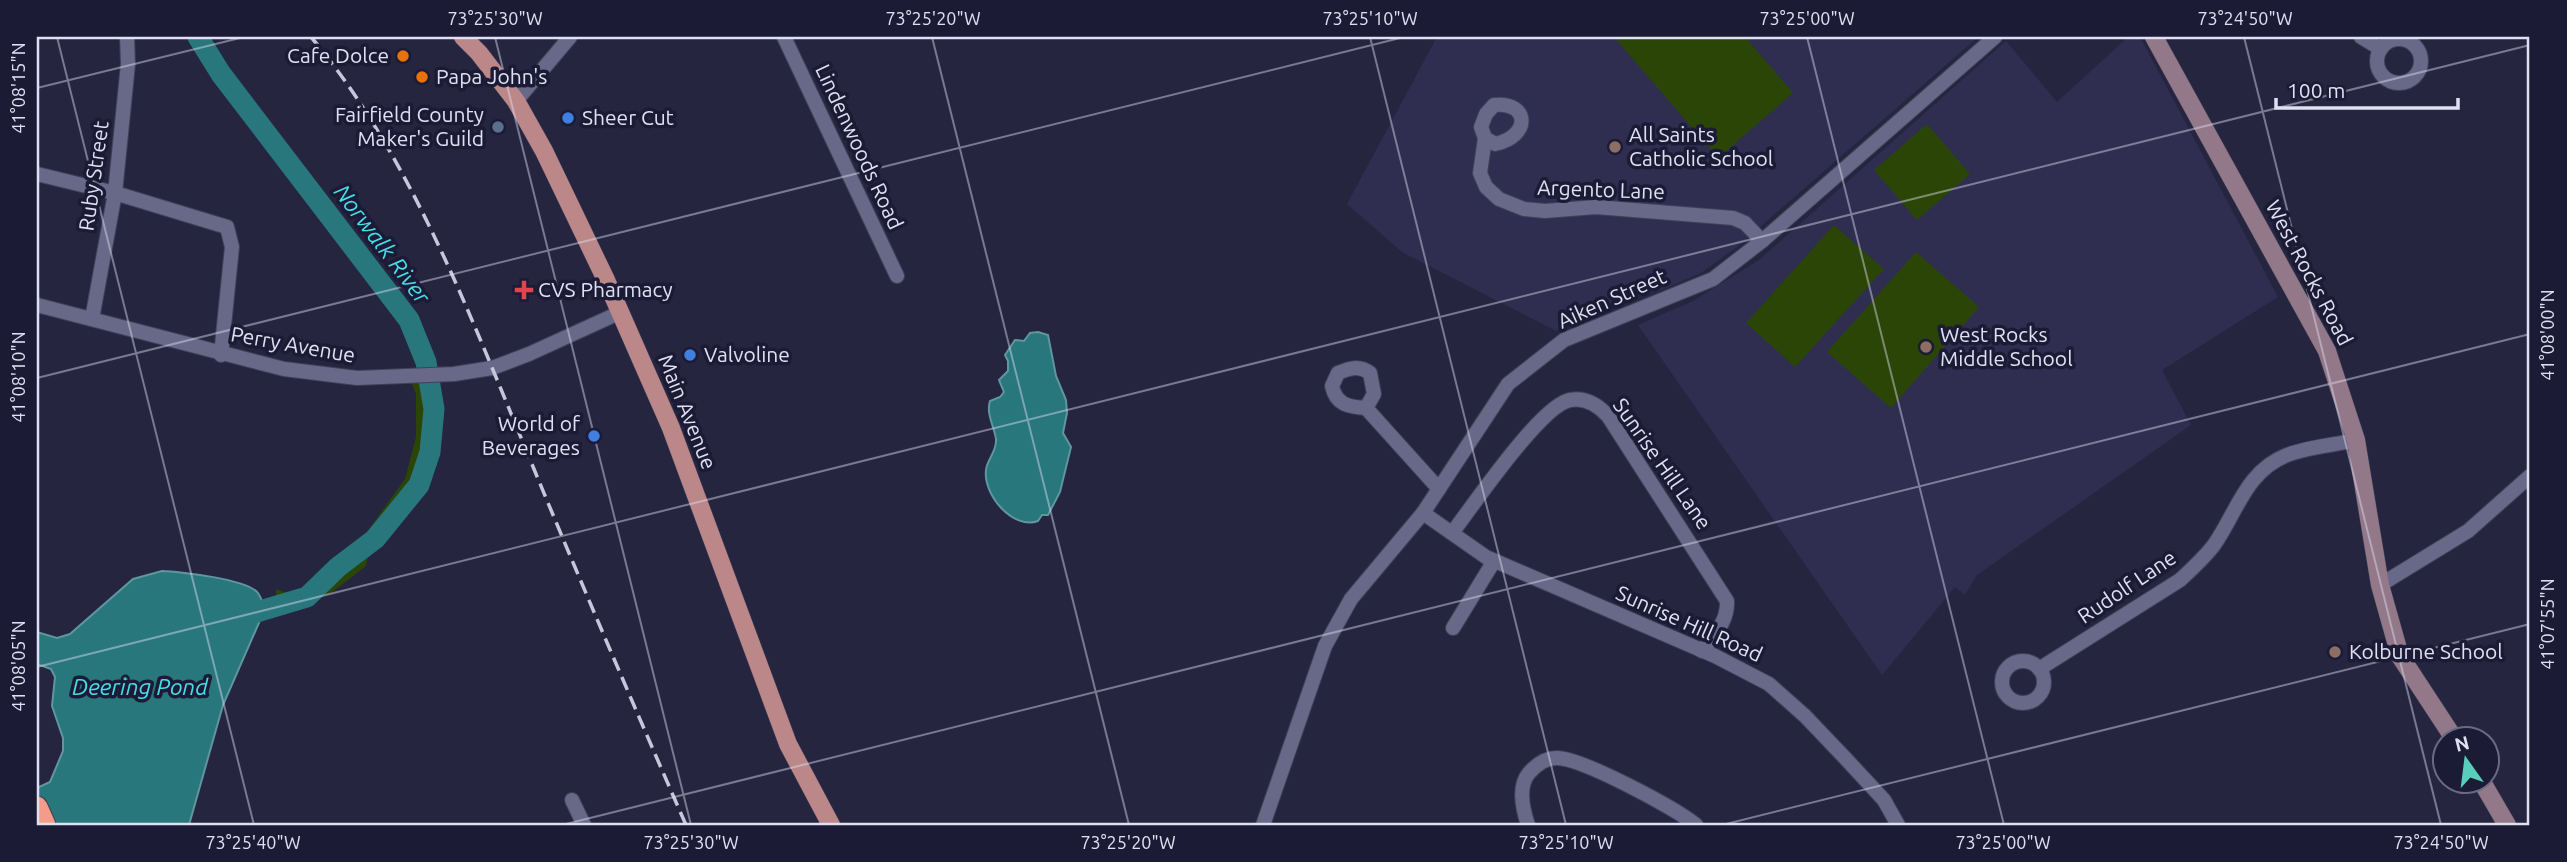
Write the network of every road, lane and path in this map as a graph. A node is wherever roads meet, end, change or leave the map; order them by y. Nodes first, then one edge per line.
1 (127, 37) edge
2 (463, 37) edge
3 (570, 37) edge
4 (784, 37) edge
5 (1995, 37) edge
6 (2154, 37) edge
7 (2361, 37) edge
8 (2381, 49) dead end
9 (516, 102) junction
10 (1485, 138) dead end
11 (37, 174) edge
12 (115, 193) junction
13 (1762, 241) junction
14 (897, 276) dead end
15 (37, 305) edge
16 (621, 312) junction
17 (92, 320) junction
18 (221, 355) junction
19 (1366, 408) dead end
20 (2356, 440) junction
21 (2530, 476) edge
22 (1439, 489) junction
23 (1423, 513) junction
24 (1452, 533) junction
25 (1494, 561) junction
26 (2380, 585) junction
27 (1453, 628) dead end
28 (1702, 651) junction
29 (2039, 669) dead end
30 (2446, 726) edge
31 (2490, 796) edge
32 (572, 800) dead end
33 (37, 807) edge
34 (45, 825) edge
35 (584, 825) edge
36 (831, 825) edge
37 (1263, 825) edge
38 (1528, 825) edge
39 (1696, 825) edge
40 (1899, 825) edge
41 (2507, 825) edge

1 - 12 street, Ruby Street
2 - 9 main road, Main Avenue
3 - 9 street
4 - 14 street, Lindenwoods Road
5 - 13 street, Aiken Street
6 - 20 main road, West Rocks Road
7 - 8 street
9 - 16 main road, Main Avenue
10 - 13 street, Argento Lane
11 - 12 street
12 - 17 street, Ruby Street
12 - 18 street
13 - 22 street, Aiken Street
15 - 17 street, Perry Avenue
16 - 18 street, Perry Avenue
16 - 36 main road, Main Avenue
17 - 18 street, Perry Avenue
19 - 22 street
20 - 26 main road, West Rocks Road
20 - 29 street, Rudolf Lane
21 - 26 street
22 - 23 street, Aiken Street
23 - 24 street, Sunrise Hill Road
23 - 37 street, Aiken Street
24 - 25 street, Sunrise Hill Road
24 - 28 street, Sunrise Hill Lane
25 - 27 street
25 - 28 street, Sunrise Hill Road
26 - 30 main road, West Rocks Road
28 - 40 street, Sunrise Hill Road
31 - 41 main road
32 - 35 street
33 - 34 highway
38 - 39 street

